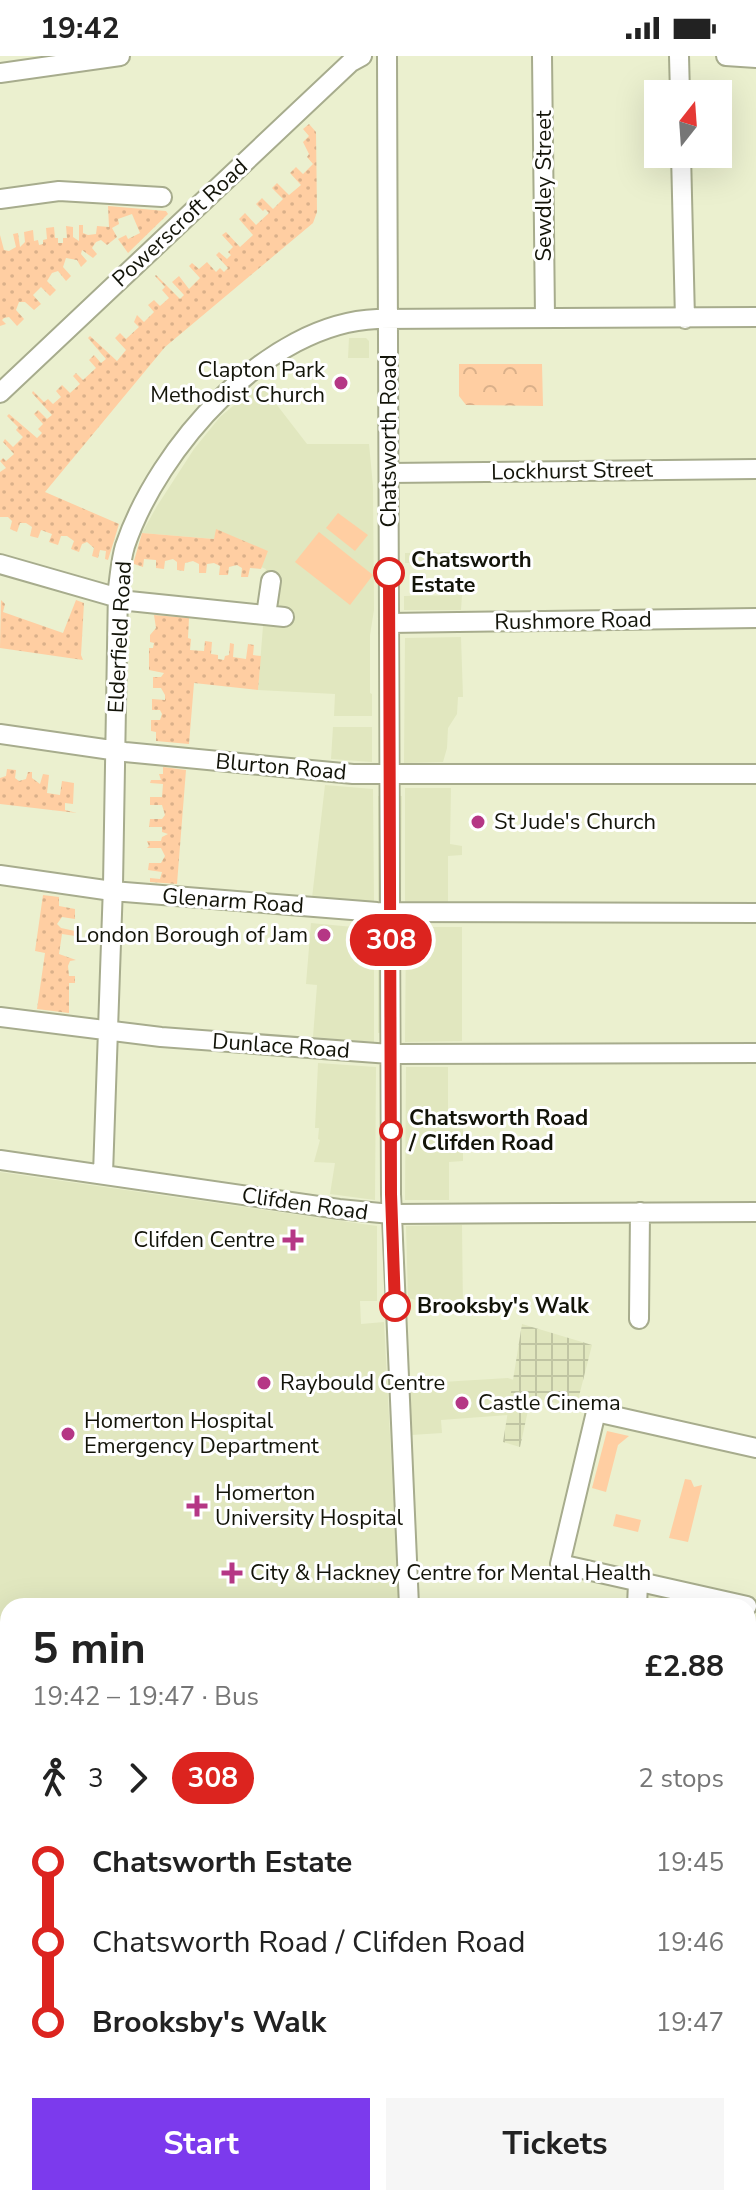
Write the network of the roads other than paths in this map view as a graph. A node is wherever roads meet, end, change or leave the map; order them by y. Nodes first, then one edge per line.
1 (120, 56) edge
2 (362, 56) edge
3 (387, 56) edge
4 (542, 56) edge
5 (679, 56) edge
6 (726, 56) edge
7 (756, 58) edge
8 (0, 73) edge
9 (680, 80) edge
10 (681, 168) edge
11 (162, 197) dead end
12 (0, 199) edge
13 (545, 317) junction
14 (756, 317) edge
15 (685, 319) junction
16 (388, 320) junction
17 (0, 393) edge
18 (756, 469) edge
19 (389, 473) junction
20 (0, 564) edge
21 (271, 581) dead end
22 (118, 599) junction
23 (756, 618) edge
24 (389, 623) junction
25 (0, 734) edge
26 (114, 750) junction
27 (389, 773) junction
28 (756, 774) edge
29 (0, 875) edge
30 (112, 891) junction
31 (391, 912) junction
32 (756, 913) edge
33 (0, 1017) edge
34 (108, 1032) junction
35 (756, 1053) edge
36 (390, 1054) junction
37 (0, 1160) edge
38 (103, 1174) junction
39 (640, 1212) junction
40 (756, 1212) edge
41 (391, 1214) junction
42 (639, 1319) dead end
43 (756, 1448) edge
44 (638, 1583) junction
45 (409, 1598) edge
46 (637, 1598) edge
47 (710, 1598) edge

1 - 8 street
2 - 17 street, Powerscroft Road
3 - 16 street, Chatsworth Road
4 - 13 street, Sewdley Street
5 - 9 street
6 - 7 street
10 - 15 street
11 - 12 street
13 - 15 street, Elderfield Road
13 - 16 street, Elderfield Road
14 - 15 street, Elderfield Road
16 - 19 street, Chatsworth Road
16 - 22 street, Elderfield Road
18 - 19 street, Lockhurst Street
19 - 24 street, Chatsworth Road
20 - 22 street
21 - 22 street
22 - 26 street, Elderfield Road
23 - 24 street, Rushmore Road
24 - 27 street, Chatsworth Road
25 - 26 street, Blurton Road
26 - 27 street, Blurton Road
26 - 30 street, Elderfield Road
27 - 28 street, Blurton Road
27 - 31 street, Chatsworth Road
29 - 30 street, Glenarm Road
30 - 31 street, Glenarm Road
30 - 34 street, Elderfield Road
31 - 32 street, Glenarm Road
31 - 36 street, Chatsworth Road
33 - 34 street, Dunlace Road
34 - 36 street, Dunlace Road
34 - 38 street, Elderfield Road
35 - 36 street, Dunlace Road
36 - 41 street, Chatsworth Road
37 - 38 street, Clifden Road
38 - 41 street, Clifden Road
39 - 40 street, Clifden Road
39 - 41 street, Clifden Road
39 - 42 street
41 - 45 street, Chatsworth Road
43 - 44 street
44 - 46 street
44 - 47 street

